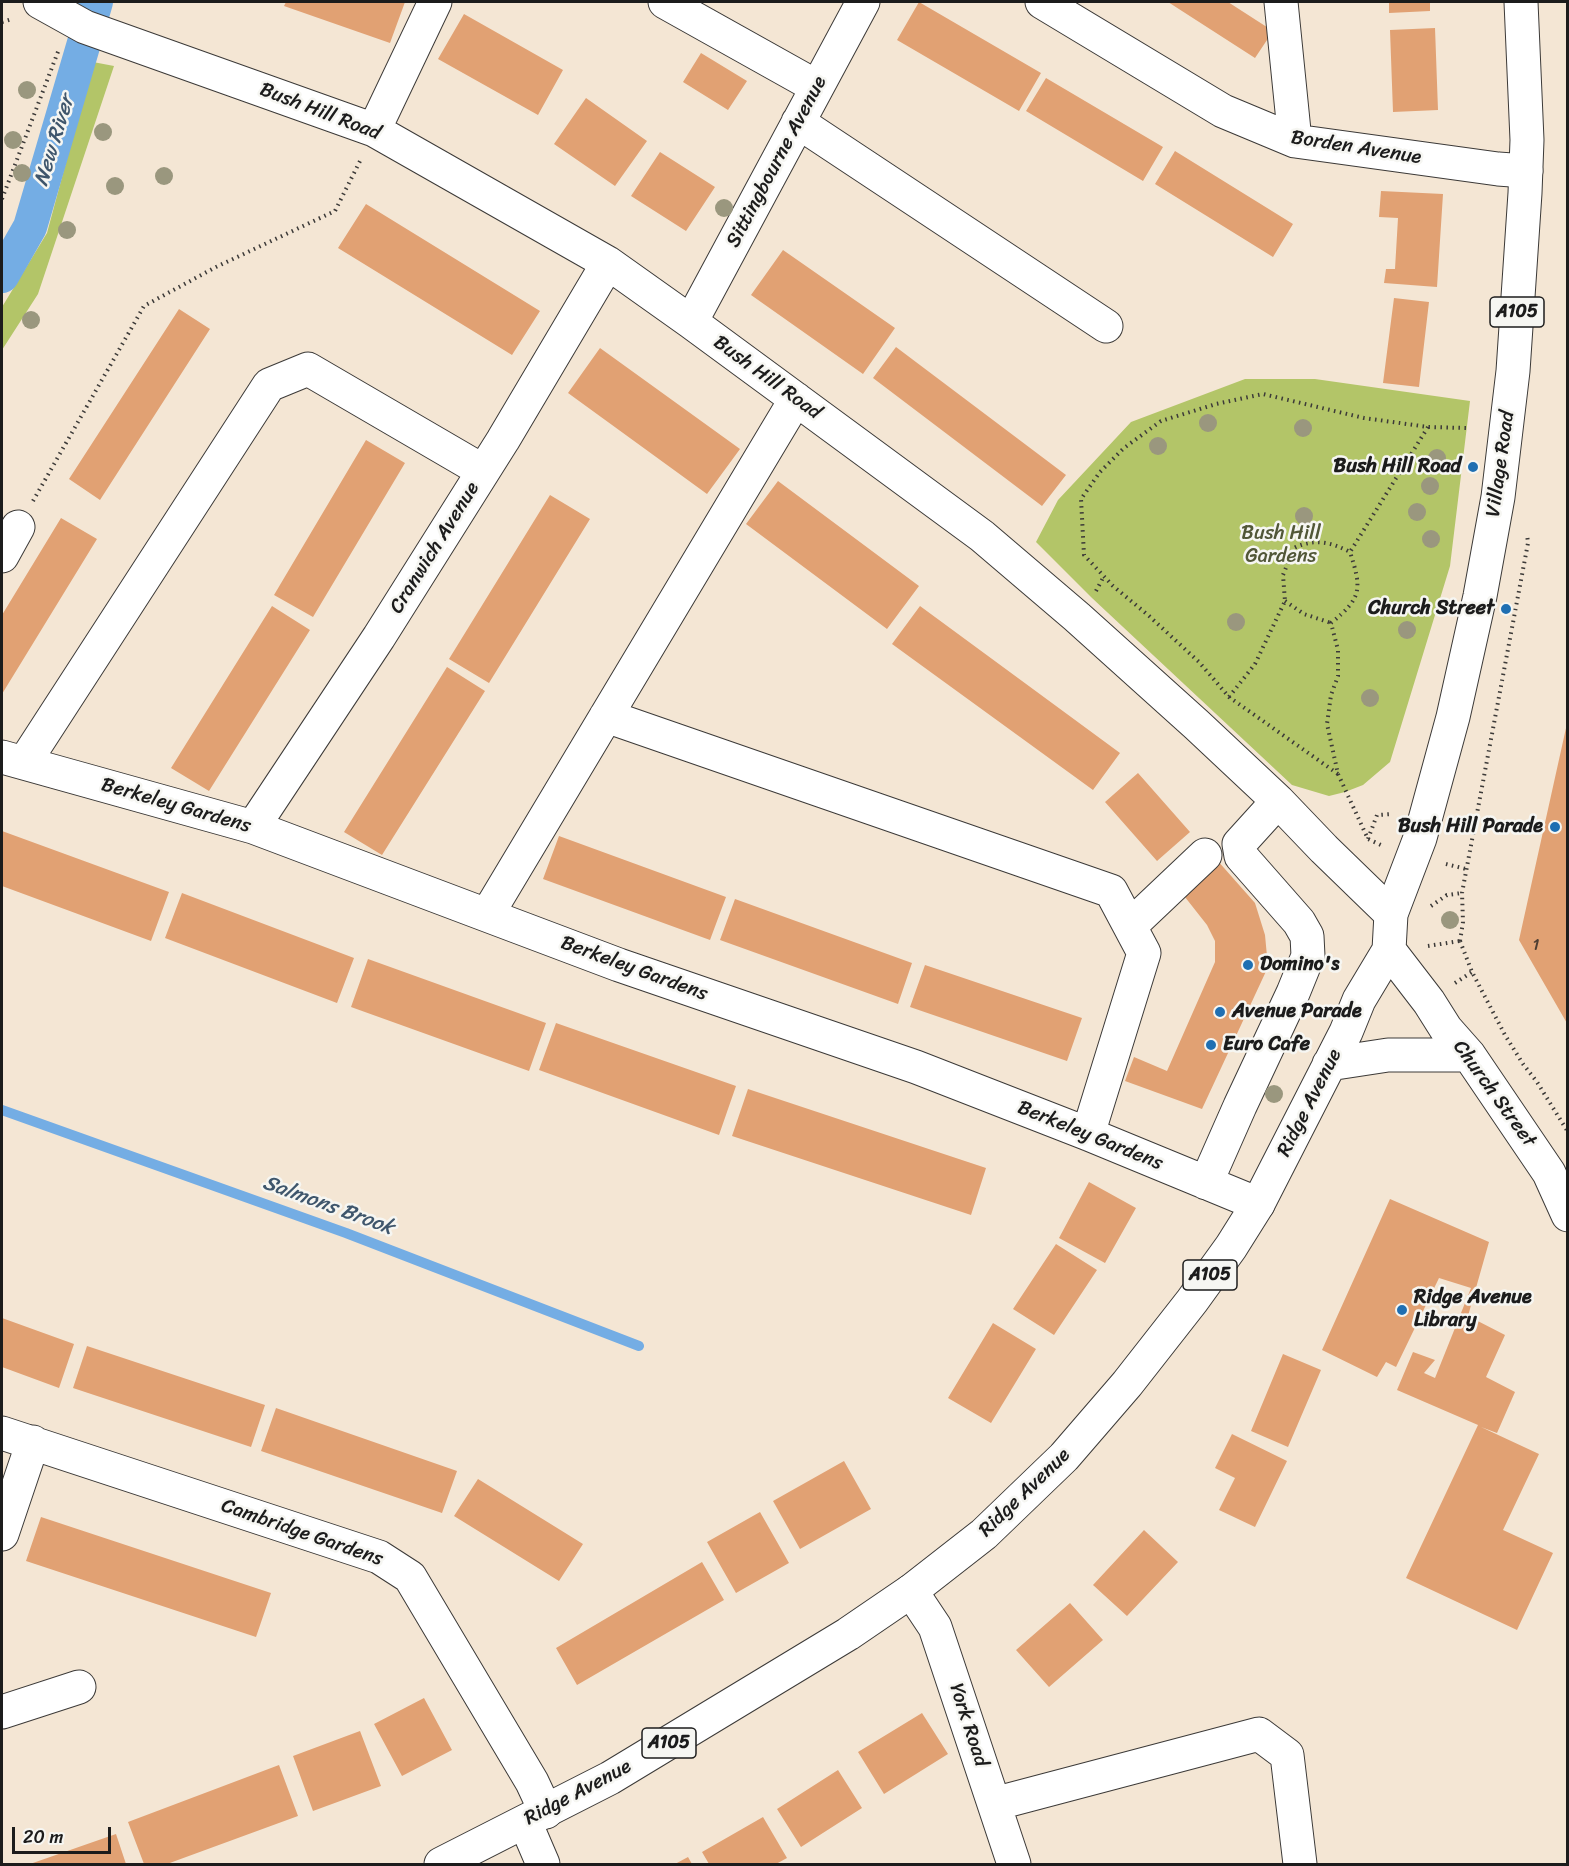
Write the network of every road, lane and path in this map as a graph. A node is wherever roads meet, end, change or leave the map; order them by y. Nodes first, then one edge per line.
1 (40, 2) edge
2 (435, 2) edge
3 (665, 2) edge
4 (863, 2) edge
5 (1042, 2) edge
6 (1281, 2) edge
7 (1521, 2) edge
8 (73, 37) junction
9 (817, 87) junction
10 (798, 122) junction
11 (374, 130) junction
12 (1295, 141) junction
13 (1526, 171) junction
14 (2, 199) edge
15 (608, 263) junction
16 (691, 322) junction
17 (1106, 326) dead end
18 (796, 399) junction
19 (1428, 427) junction
20 (1467, 428) dead end
21 (483, 471) junction
22 (18, 527) joint
23 (1350, 552) junction
24 (2, 556) edge
25 (1285, 601) junction
26 (1331, 623) junction
27 (1229, 697) junction
28 (606, 716) junction
29 (13, 760) edge
30 (1338, 774) junction
31 (1278, 801) junction
32 (1377, 815) dead end
33 (253, 827) junction
34 (1368, 839) junction
35 (1471, 842) dead end
36 (1380, 845) dead end
37 (1204, 855) dead end
38 (1450, 865) dead end
39 (1466, 869) junction
40 (1462, 893) junction
41 (1424, 911) dead end
42 (1391, 914) junction
43 (487, 915) junction
44 (1130, 926) junction
45 (1460, 941) junction
46 (1435, 945) dead end
47 (1389, 950) junction
48 (1472, 972) junction
49 (1454, 984) dead end
50 (1469, 1055) junction
51 (1329, 1064) junction
52 (1568, 1132) edge
53 (1088, 1134) junction
54 (1206, 1183) junction
55 (1258, 1204) junction
56 (1567, 1214) edge
57 (2, 1433) edge
58 (33, 1442) junction
59 (2, 1534) edge
60 (911, 1591) junction
61 (79, 1687) dead end
62 (2, 1712) edge
63 (994, 1804) junction
64 (536, 1817) junction
65 (441, 1864) edge
66 (543, 1864) edge
67 (1014, 1864) edge
68 (1300, 1864) edge

1 - 8 street, Bush Hill Road
2 - 11 street
3 - 9 street
4 - 9 street, Sittingbourne Avenue
5 - 12 street, Borden Avenue
6 - 12 street
7 - 13 street, Village Road / A105
8 - 11 street, Bush Hill Road
8 - 14 path
9 - 10 street, Sittingbourne Avenue
10 - 16 street, Sittingbourne Avenue
10 - 17 street
11 - 15 street, Bush Hill Road
11 - 22 path
12 - 13 street, Borden Avenue
13 - 42 street, Village Road / A105
15 - 16 street, Bush Hill Road
15 - 21 street, Cranwich Avenue
16 - 18 street, Bush Hill Road
18 - 28 street
18 - 31 street, Bush Hill Road
19 - 20 path
19 - 23 path
19 - 27 path
21 - 29 street
21 - 33 street, Cranwich Avenue
22 - 24 street
23 - 25 path
23 - 26 path
25 - 26 path
25 - 27 path
26 - 30 path
27 - 30 path
28 - 43 street
28 - 44 street
29 - 33 street, Berkeley Gardens
30 - 34 path
31 - 42 street, Bush Hill Road
31 - 54 street
32 - 34 path
33 - 43 street, Berkeley Gardens
34 - 36 path
35 - 39 path
37 - 44 street
38 - 39 path
39 - 40 path
40 - 41 path
40 - 45 path
42 - 47 street, Ridge Avenue / A105
43 - 53 street, Berkeley Gardens
44 - 53 street
45 - 46 path
45 - 48 path
47 - 50 street, Church Street
47 - 51 street, Ridge Avenue / A105
48 - 49 path
48 - 52 path
50 - 51 street
50 - 56 street, Church Street
51 - 55 street, Ridge Avenue / A105
53 - 54 street, Berkeley Gardens
54 - 55 street, Berkeley Gardens
55 - 60 street, Ridge Avenue / A105
57 - 58 street, Cambridge Gardens
58 - 59 street
58 - 64 street, Cambridge Gardens
60 - 63 street, York Road
60 - 64 street, Ridge Avenue / A105
61 - 62 street
63 - 67 street, York Road
63 - 68 street
64 - 65 street, Ridge Avenue / A105
64 - 66 street, Cambridge Gardens

